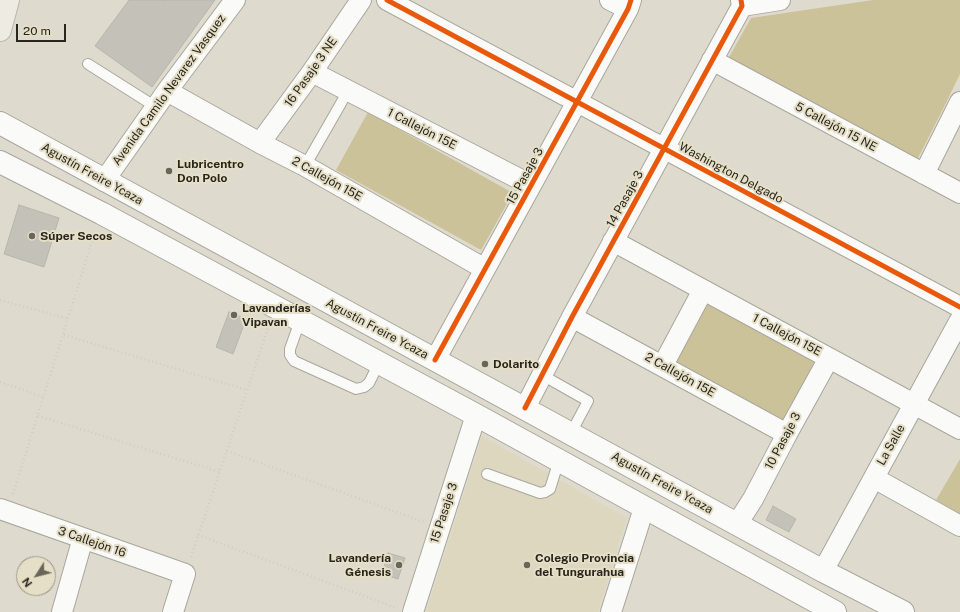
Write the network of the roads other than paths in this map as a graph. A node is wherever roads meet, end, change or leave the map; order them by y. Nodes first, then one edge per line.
1 (8, 0) edge
2 (235, 0) edge
3 (361, 0) edge
4 (387, 0) edge
5 (610, 0) edge
6 (780, 0) edge
7 (742, 3) edge
8 (630, 5) edge
9 (0, 30) edge
10 (712, 60) junction
11 (88, 64) dead end
12 (312, 72) junction
13 (348, 91) junction
14 (162, 99) junction
15 (577, 102) junction
16 (960, 102) edge
17 (0, 123) edge
18 (260, 143) junction
19 (664, 148) junction
20 (0, 162) edge
21 (305, 166) junction
22 (924, 174) junction
23 (104, 181) junction
24 (531, 185) junction
25 (960, 194) edge
26 (613, 241) junction
27 (485, 269) junction
28 (703, 290) junction
29 (960, 307) edge
30 (572, 317) junction
31 (960, 320) edge
32 (300, 321) junction
33 (829, 358) junction
34 (435, 360) junction
35 (379, 364) junction
36 (663, 365) junction
37 (542, 375) junction
38 (914, 404) junction
39 (524, 408) junction
40 (476, 415) junction
41 (960, 429) edge
42 (571, 433) junction
43 (787, 434) junction
44 (559, 460) junction
45 (487, 474) dead end
46 (874, 478) junction
47 (644, 508) junction
48 (4, 510) edge
49 (737, 524) junction
50 (960, 526) edge
51 (83, 538) junction
52 (823, 571) junction
53 (407, 611) edge
54 (62, 612) edge
55 (173, 612) edge
56 (612, 612) edge
57 (835, 612) edge
58 (903, 612) edge

1 - 9 main road
2 - 14 street, Avenida Camilo Nevarez Vasquez
3 - 12 street, 16 Pasaje 3 NE
4 - 15 street, Washington Delgado
5 - 8 street
6 - 7 street
7 - 10 street, 14 Pasaje 3
8 - 15 street, 15 Pasaje 3
10 - 19 street, 14 Pasaje 3
10 - 22 street, 5 Callejón 15 NE
11 - 14 lane
12 - 13 street, 1 Callejón 15E
12 - 18 street, 16 Pasaje 3 NE
13 - 21 lane
13 - 24 street, 1 Callejón 15E
14 - 18 street, 2 Callejón 15E
14 - 23 street, Avenida Camilo Nevarez Vasquez
15 - 19 street, Washington Delgado
15 - 24 street, 15 Pasaje 3
16 - 22 street
17 - 23 main road, Agustín Freire Ycaza
18 - 21 street, 2 Callejón 15E
19 - 26 street, 14 Pasaje 3
19 - 29 street, Washington Delgado
20 - 32 main road
21 - 27 street, 2 Callejón 15E
22 - 25 street, 5 Callejón 15 NE
23 - 34 main road, Agustín Freire Ycaza
24 - 27 street, 15 Pasaje 3
26 - 28 street, 1 Callejón 15E
26 - 30 street, 14 Pasaje 3
27 - 34 street, 15 Pasaje 3
28 - 33 street, 1 Callejón 15E
28 - 36 street
30 - 36 street, 2 Callejón 15E
30 - 37 street, 14 Pasaje 3
31 - 38 street, La Salle
32 - 35 main road
32 - 35 lane
33 - 38 street, 1 Callejón 15E
33 - 43 street, 10 Pasaje 3
34 - 39 main road, Agustín Freire Ycaza
35 - 40 main road
36 - 43 street, 2 Callejón 15E
37 - 39 street, 14 Pasaje 3
37 - 42 lane
38 - 41 street, 1 Callejón 15E
38 - 46 street, La Salle
39 - 42 main road, Agustín Freire Ycaza
40 - 44 main road
40 - 53 street, 15 Pasaje 3
42 - 49 main road, Agustín Freire Ycaza
43 - 49 street, 10 Pasaje 3
44 - 45 lane
44 - 47 main road
46 - 50 street
46 - 52 street, La Salle
47 - 56 street
47 - 57 main road
48 - 51 street, 3 Callejón 16
49 - 52 main road, Agustín Freire Ycaza
51 - 54 street
51 - 55 street, 3 Callejón 16
52 - 58 main road, Agustín Freire Ycaza

